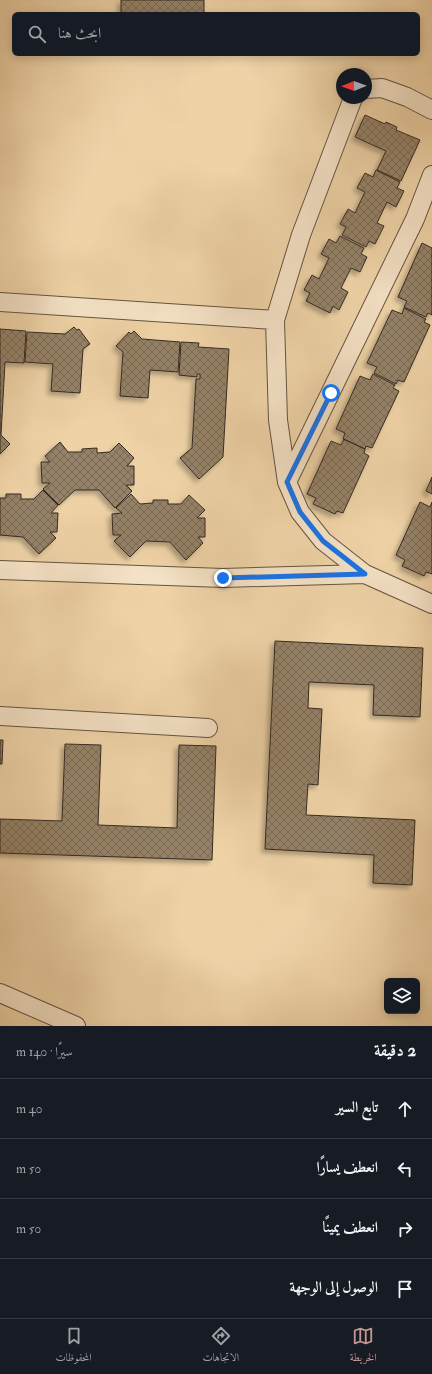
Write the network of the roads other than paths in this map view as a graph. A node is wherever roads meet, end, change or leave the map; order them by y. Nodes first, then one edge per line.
1 (372, 89) edge
2 (351, 104) edge
3 (432, 110) edge
4 (432, 175) edge
5 (0, 302) edge
6 (275, 320) junction
7 (287, 482) junction
8 (0, 570) edge
9 (365, 574) junction
10 (432, 604) edge
11 (0, 716) edge
12 (208, 728) dead end
13 (0, 993) edge
14 (76, 1026) edge

1 - 3 street
2 - 6 street
4 - 7 street
5 - 6 street
6 - 7 street
7 - 9 street
8 - 9 street
9 - 10 street
11 - 12 street
13 - 14 street

